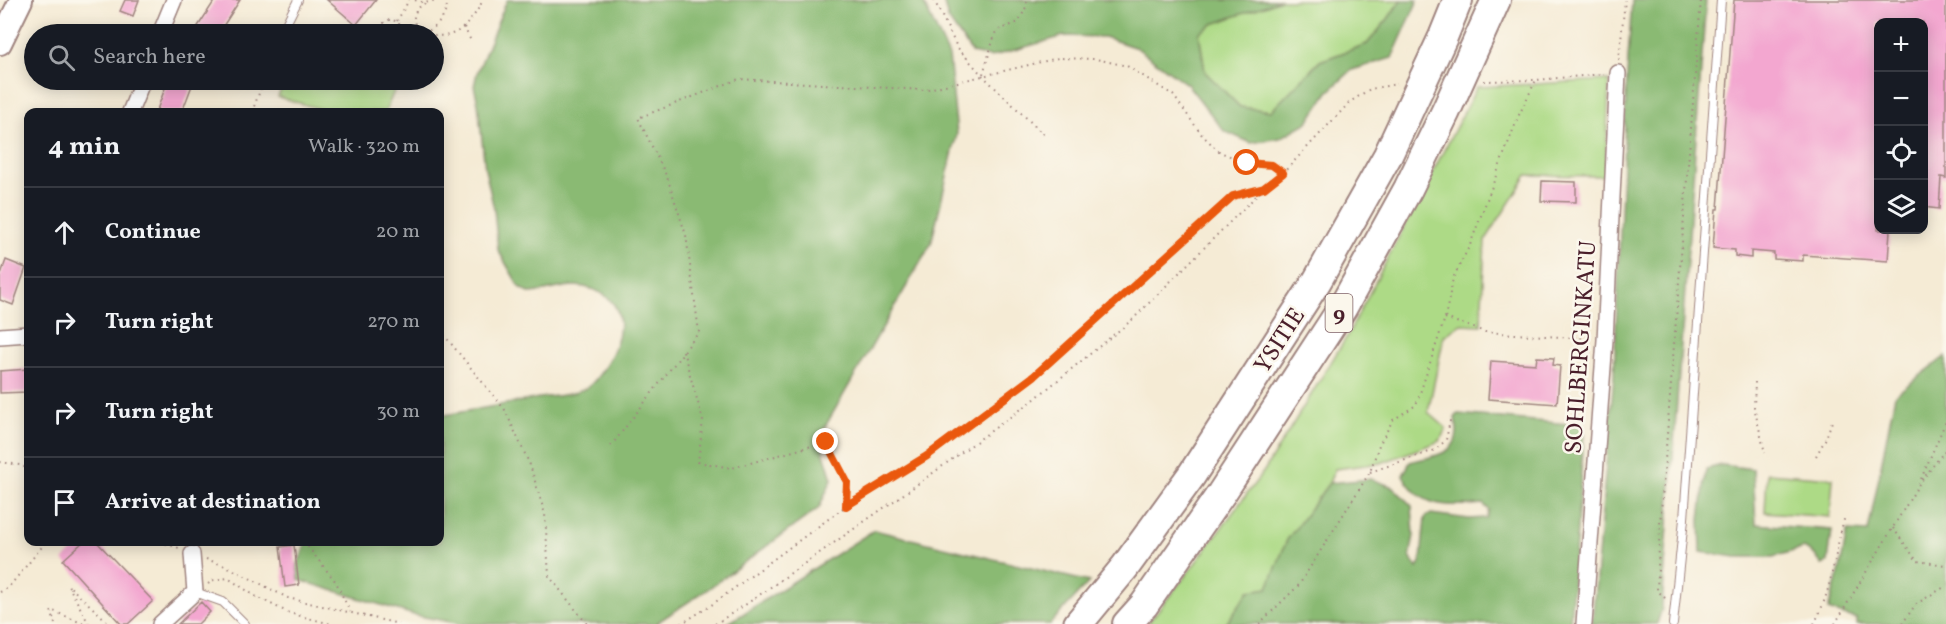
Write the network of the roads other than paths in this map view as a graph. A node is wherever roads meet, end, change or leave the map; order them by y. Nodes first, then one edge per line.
1 (21, 0) edge
2 (174, 0) edge
3 (297, 0) edge
4 (1458, 0) edge
5 (1496, 0) edge
6 (1721, 0) edge
7 (164, 24) edge
8 (286, 24) edge
9 (0, 43) edge
10 (1618, 73) road end
11 (139, 90) edge
12 (132, 108) edge
13 (24, 334) edge
14 (0, 336) edge
15 (192, 554) road end
16 (195, 592) junction
17 (1134, 618) edge
18 (160, 624) edge
19 (245, 624) edge
20 (1078, 624) edge
21 (1584, 624) edge
22 (1673, 624) edge

1 - 9 street
2 - 7 street
3 - 8 lane
4 - 20 highway, YSITIE / 9
5 - 17 highway, YSITIE / 9
6 - 22 lane
10 - 21 street, SOHLBERGINKATU
11 - 12 street
13 - 14 street
15 - 16 street
16 - 18 street
16 - 19 lane

